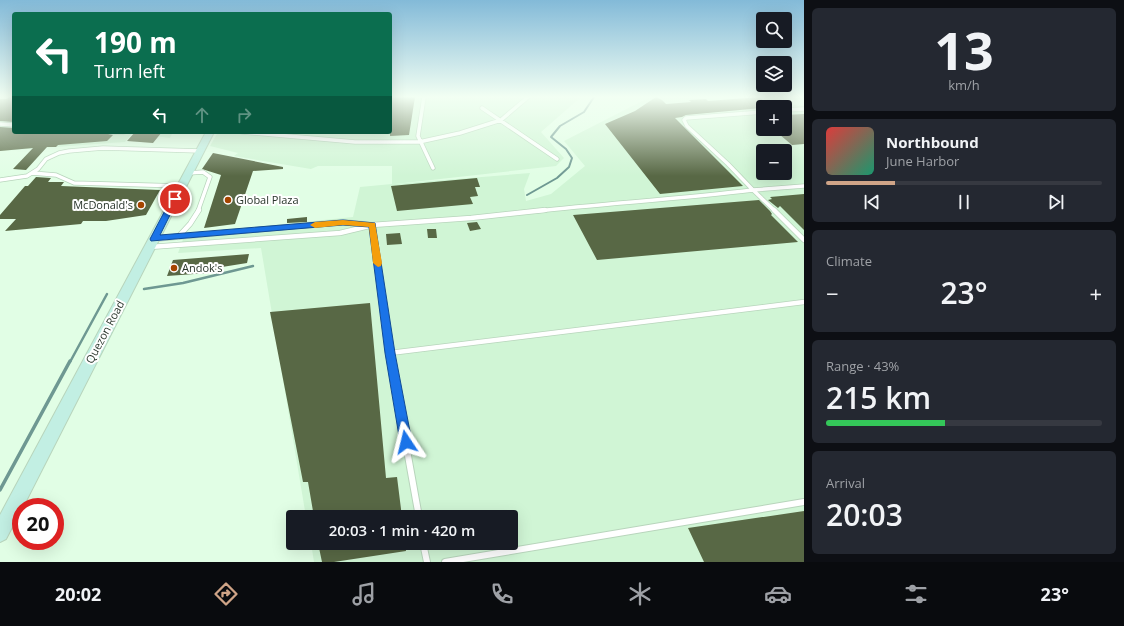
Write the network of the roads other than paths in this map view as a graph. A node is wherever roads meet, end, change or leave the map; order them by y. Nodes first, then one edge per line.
1 (419, 123) edge
2 (491, 123) edge
3 (506, 123) edge
4 (686, 123) edge
5 (0, 124) edge
6 (12, 125) edge
7 (209, 134) edge
8 (265, 134) edge
9 (420, 142) junction
10 (200, 151) junction
11 (557, 160) dead end
12 (433, 168) dead end
13 (189, 172) junction
14 (32, 173) junction
15 (0, 180) edge
16 (182, 186) junction
17 (804, 186) edge
18 (753, 190) junction
19 (372, 225) junction
20 (178, 237) junction
21 (804, 240) edge
22 (152, 243) junction
23 (804, 302) edge
24 (390, 353) junction
25 (804, 502) edge
26 (418, 510) edge
27 (0, 533) edge
28 (424, 550) edge
29 (427, 562) edge
30 (445, 562) edge

1 - 9 lane
2 - 9 lane
3 - 11 lane
4 - 18 lane
5 - 6 lane
7 - 10 main road, Quezon Road
8 - 9 lane
9 - 12 lane
10 - 13 main road, Quezon Road
10 - 14 lane
13 - 16 main road, Quezon Road
13 - 20 lane
14 - 15 lane
14 - 16 lane
16 - 22 main road, Quezon Road
17 - 18 lane
18 - 19 lane
18 - 21 lane
19 - 20 lane
19 - 22 lane
19 - 24 lane
20 - 22 lane
22 - 27 main road, Quezon Road
23 - 24 lane
24 - 26 lane
25 - 30 lane
28 - 29 lane

